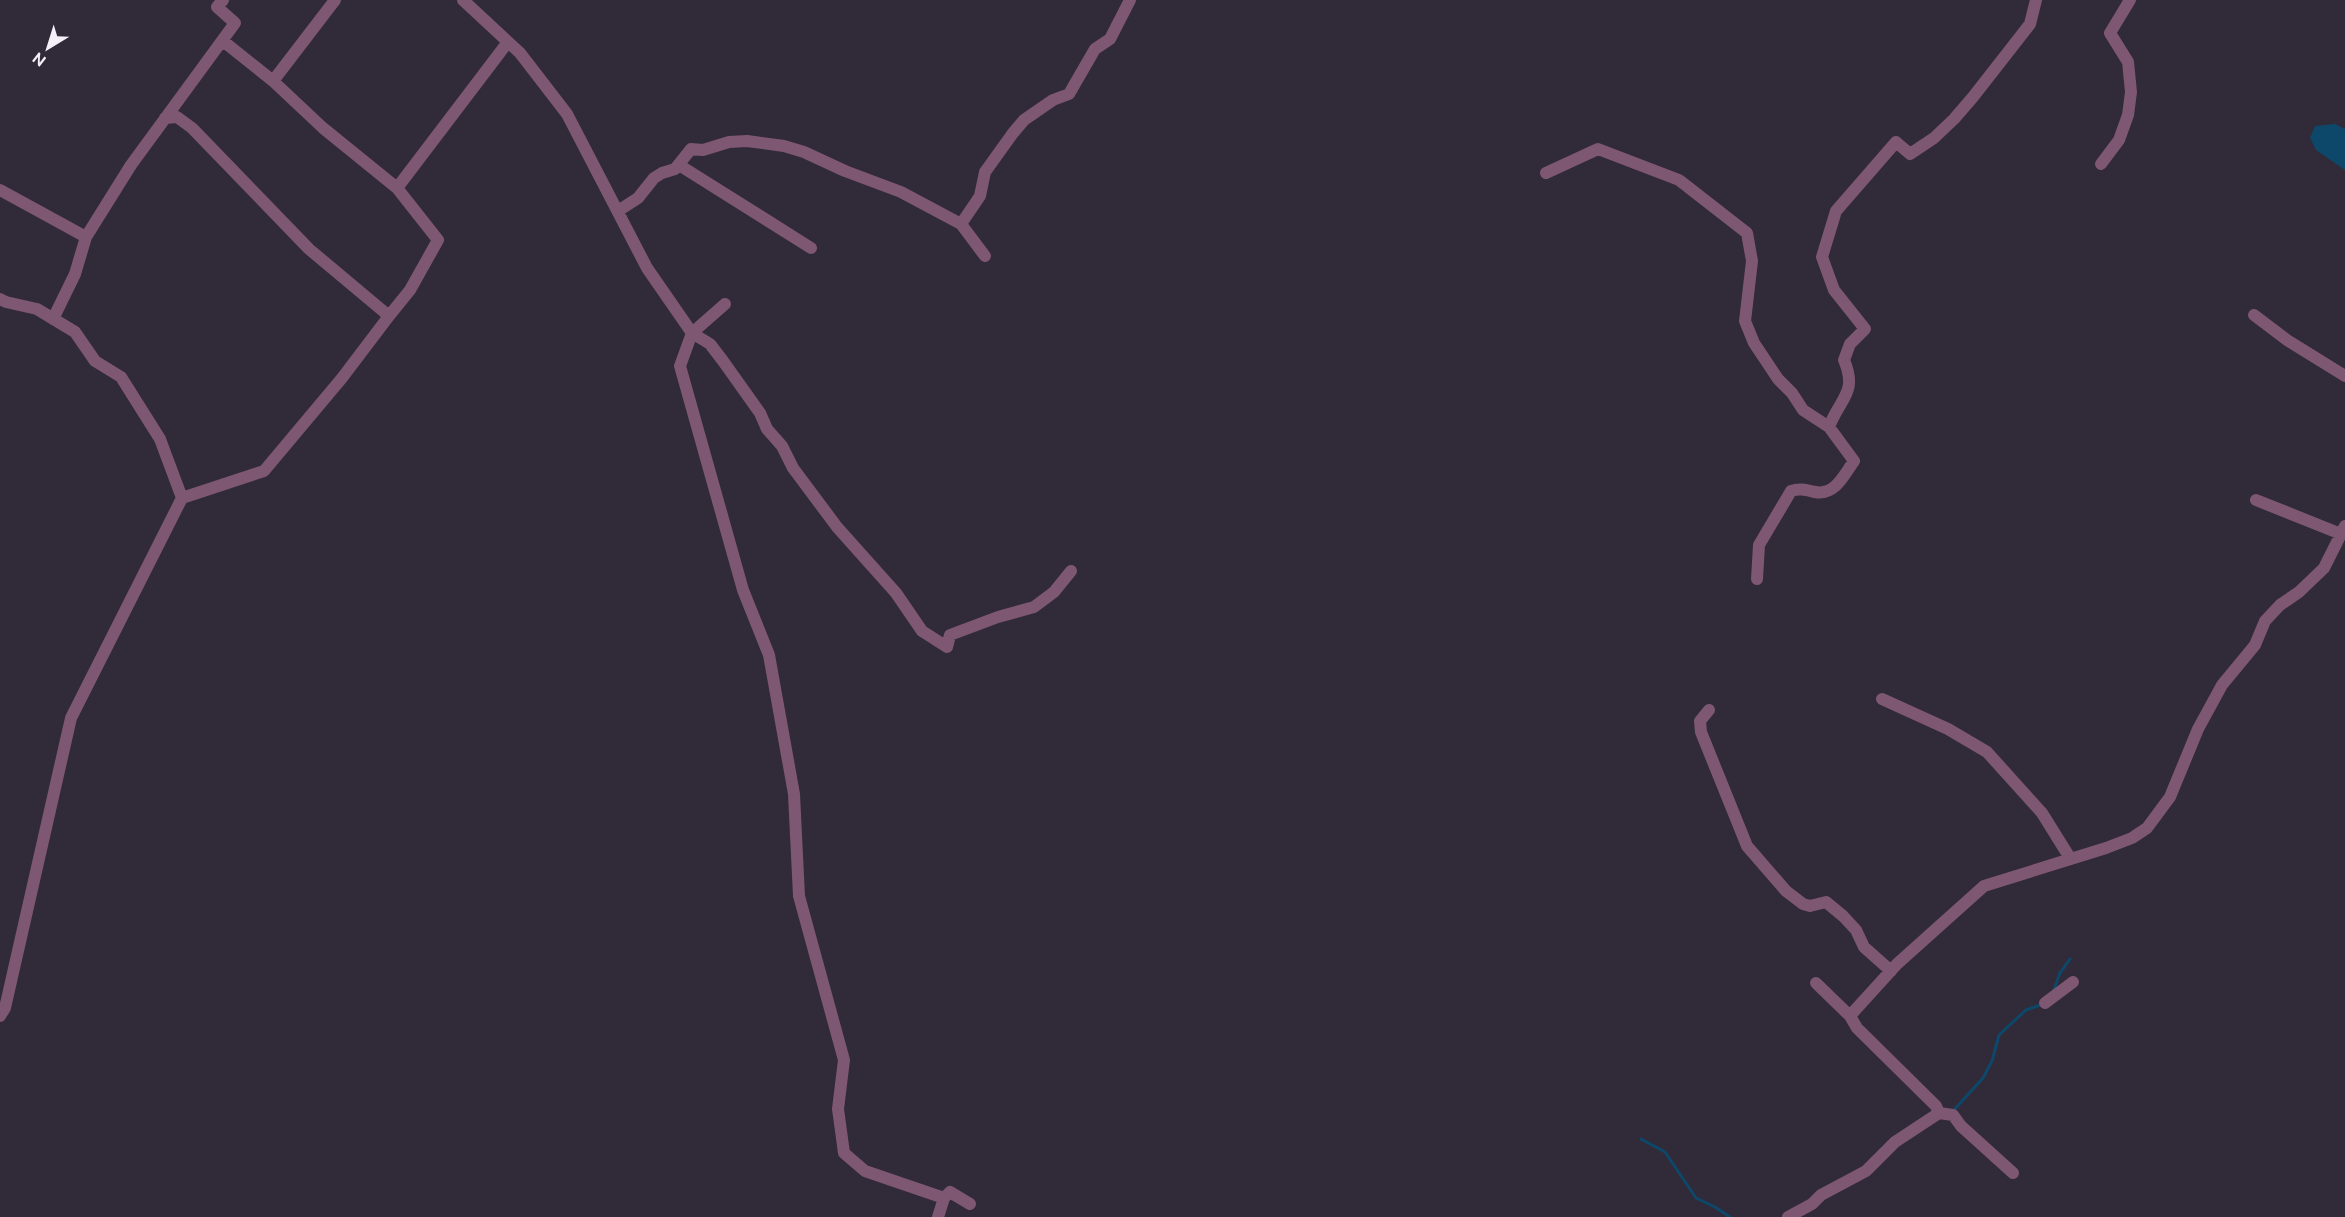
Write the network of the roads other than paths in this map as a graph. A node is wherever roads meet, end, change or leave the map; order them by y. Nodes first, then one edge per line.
1 (223, 0) edge
2 (336, 0) edge
3 (463, 0) edge
4 (1130, 0) edge
5 (2036, 0) edge
6 (2130, 0) edge
7 (223, 41) junction
8 (508, 42) junction
9 (273, 81) junction
10 (165, 118) junction
11 (2101, 164) dead end
12 (679, 165) junction
13 (1546, 172) dead end
14 (397, 188) junction
15 (0, 189) edge
16 (618, 212) junction
17 (961, 224) junction
18 (86, 237) junction
19 (811, 248) dead end
20 (986, 256) dead end
21 (0, 298) edge
22 (724, 304) dead end
23 (2254, 315) dead end
24 (389, 316) junction
25 (53, 319) junction
26 (693, 333) junction
27 (2345, 376) edge
28 (1829, 427) junction
29 (182, 498) junction
30 (2256, 500) dead end
31 (2343, 530) edge
32 (1071, 571) dead end
33 (1756, 579) dead end
34 (1882, 699) dead end
35 (1709, 710) dead end
36 (2070, 858) junction
37 (1890, 971) junction
38 (2073, 982) dead end
39 (1816, 983) dead end
40 (2045, 1003) dead end
41 (1851, 1016) junction
42 (0, 1017) edge
43 (1939, 1113) junction
44 (2013, 1173) dead end
45 (944, 1198) junction
46 (970, 1204) dead end
47 (938, 1217) edge
48 (1788, 1217) edge

1 - 7 street
2 - 9 street
3 - 8 street
4 - 17 street
5 - 28 street
6 - 11 street
7 - 9 street
7 - 10 street
8 - 14 street
8 - 16 street
9 - 14 street
10 - 18 street
10 - 24 street
12 - 16 street
12 - 17 street
12 - 19 street
13 - 28 street
14 - 24 street
15 - 18 street
16 - 26 street
17 - 20 street
18 - 25 street
21 - 25 street
22 - 26 street
23 - 27 street
24 - 29 street
25 - 29 street
26 - 32 street
26 - 45 street
28 - 33 street
29 - 42 street
30 - 31 street
31 - 36 street
34 - 36 street
35 - 37 street
36 - 37 street
37 - 41 street
38 - 40 street
39 - 41 street
41 - 43 street
43 - 44 street
43 - 48 street
45 - 46 street
45 - 47 street

